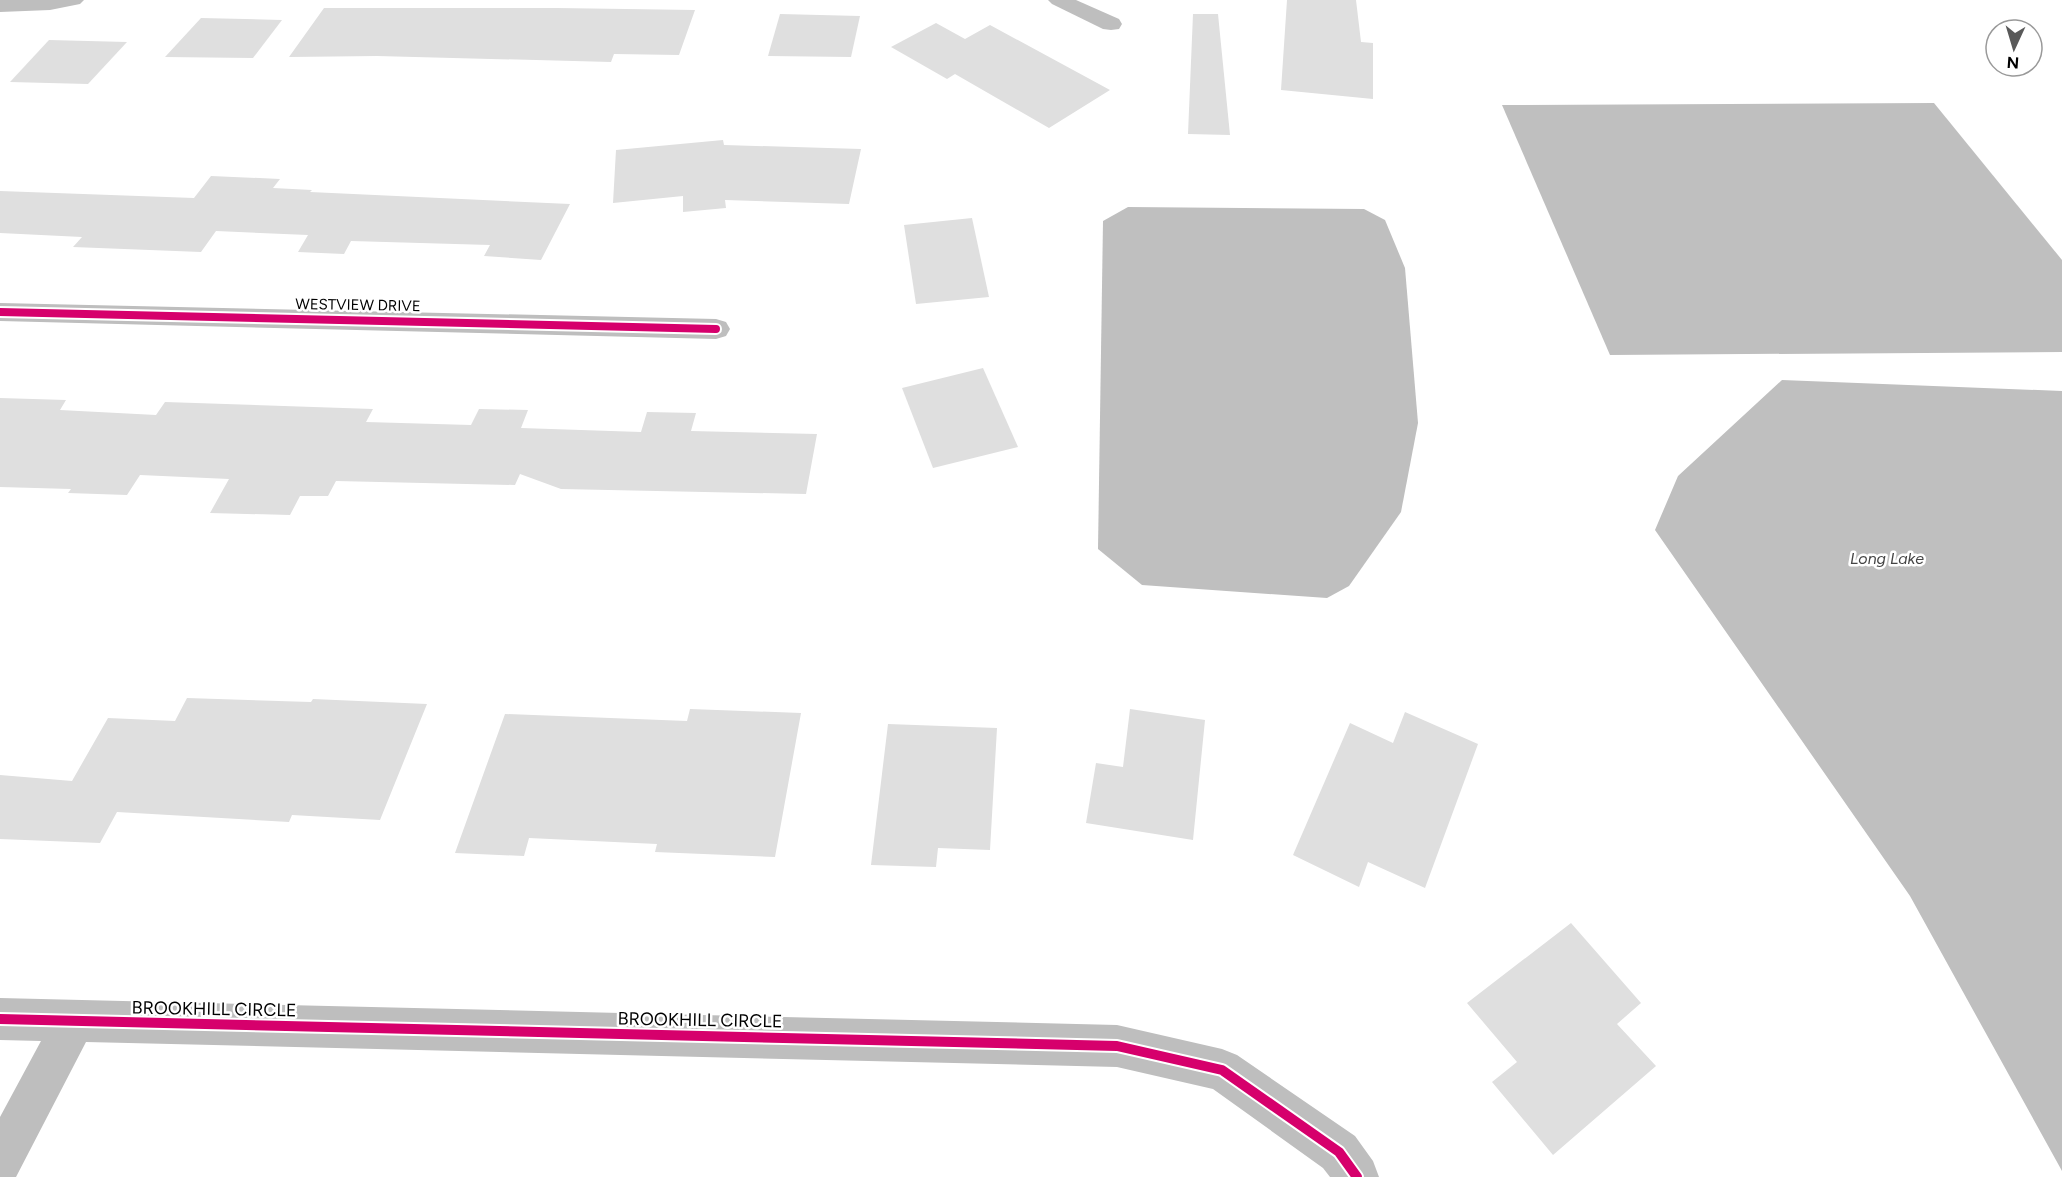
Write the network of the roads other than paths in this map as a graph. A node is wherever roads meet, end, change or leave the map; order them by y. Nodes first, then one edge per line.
1 (74, 0) edge
2 (1059, 0) edge
3 (0, 6) edge
4 (1111, 24) dead end
5 (0, 312) edge
6 (716, 329) dead end
7 (0, 1019) edge
8 (74, 1022) junction
9 (0, 1162) edge
10 (1357, 1177) edge

1 - 3 street
2 - 4 street
5 - 6 street, WESTVIEW DRIVE
7 - 8 street, BROOKHILL CIRCLE
8 - 9 street
8 - 10 street, BROOKHILL CIRCLE

